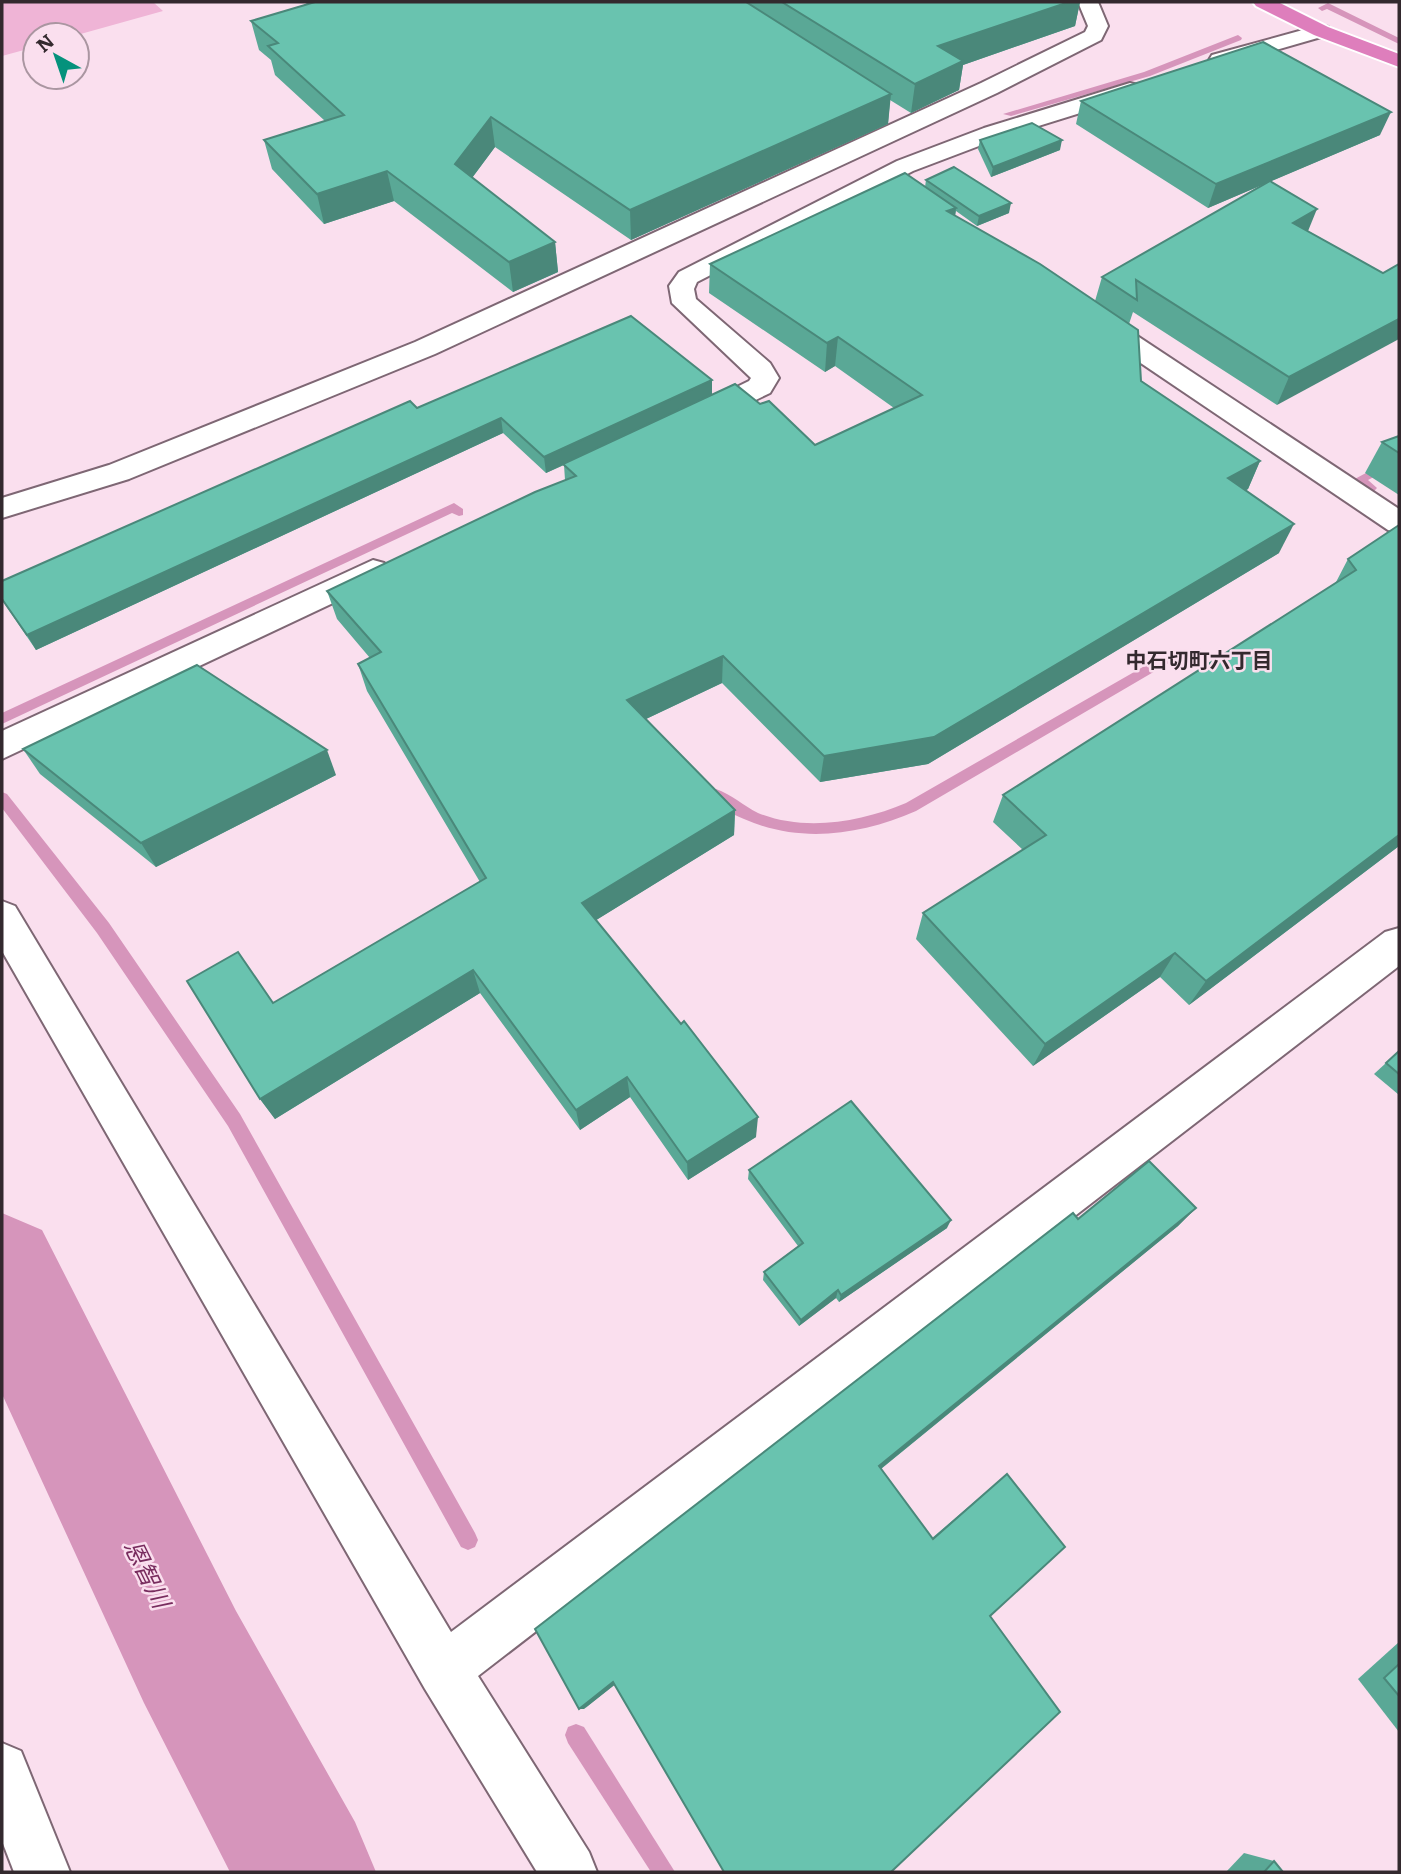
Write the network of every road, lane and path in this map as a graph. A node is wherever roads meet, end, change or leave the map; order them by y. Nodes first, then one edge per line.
1 (1088, 2) edge
2 (1264, 2) edge
3 (1321, 31) junction
4 (1399, 61) edge
5 (1189, 71) edge
6 (1155, 83) edge
7 (1399, 83) edge
8 (886, 110) edge
9 (908, 125) junction
10 (948, 149) junction
11 (1075, 306) edge
12 (677, 427) edge
13 (2, 508) edge
14 (1399, 523) edge
15 (402, 557) edge
16 (2, 746) edge
17 (2, 916) edge
18 (1399, 944) edge
19 (444, 1670) junction
20 (2, 1770) edge
21 (43, 1872) edge
22 (569, 1872) edge

1 - 9 street
2 - 3 highway
3 - 4 highway
3 - 5 street
3 - 7 highway
6 - 10 street
8 - 9 street
9 - 10 street
9 - 13 street
10 - 12 street
11 - 14 street
15 - 16 street
17 - 19 street
18 - 19 street
19 - 22 street
20 - 21 street

